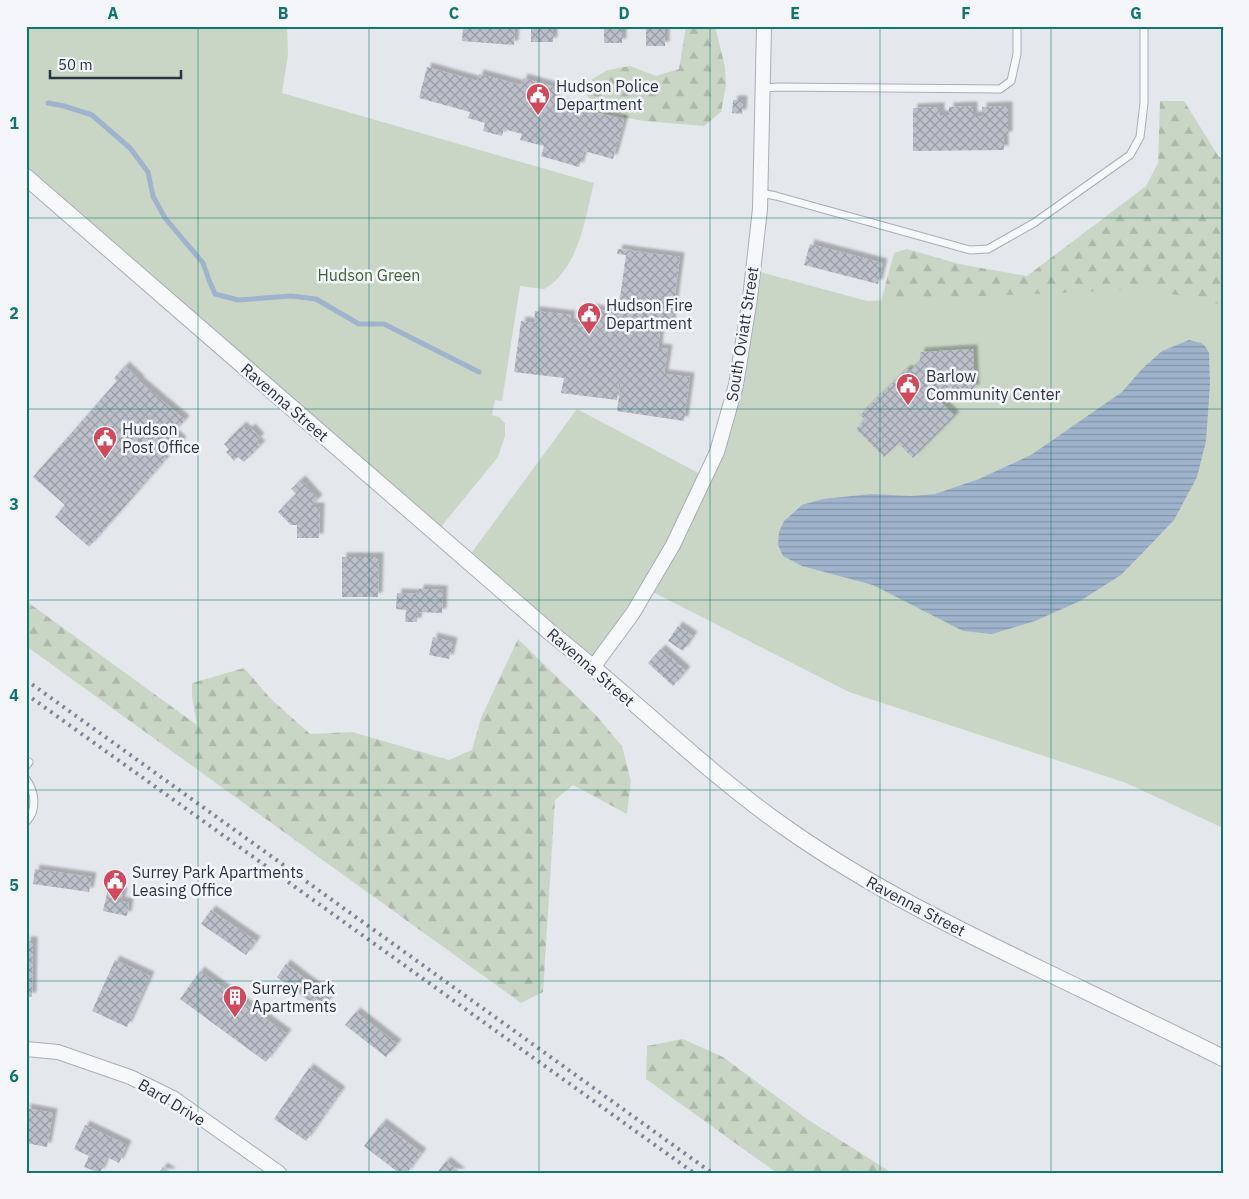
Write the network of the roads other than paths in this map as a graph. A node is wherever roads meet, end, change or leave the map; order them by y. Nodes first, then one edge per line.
1 (764, 26) edge
2 (1017, 26) edge
3 (1144, 26) edge
4 (763, 88) junction
5 (26, 177) edge
6 (760, 193) junction
7 (594, 666) junction
8 (26, 779) edge
9 (26, 822) edge
10 (26, 1049) edge
11 (1223, 1058) edge
12 (279, 1173) edge

1 - 4 street, South Oviatt Street
2 - 4 lane
3 - 6 lane
4 - 6 street, South Oviatt Street
5 - 7 street, Ravenna Street
6 - 7 street, South Oviatt Street
7 - 11 street, Ravenna Street
8 - 9 lane
10 - 12 street, Bard Drive

